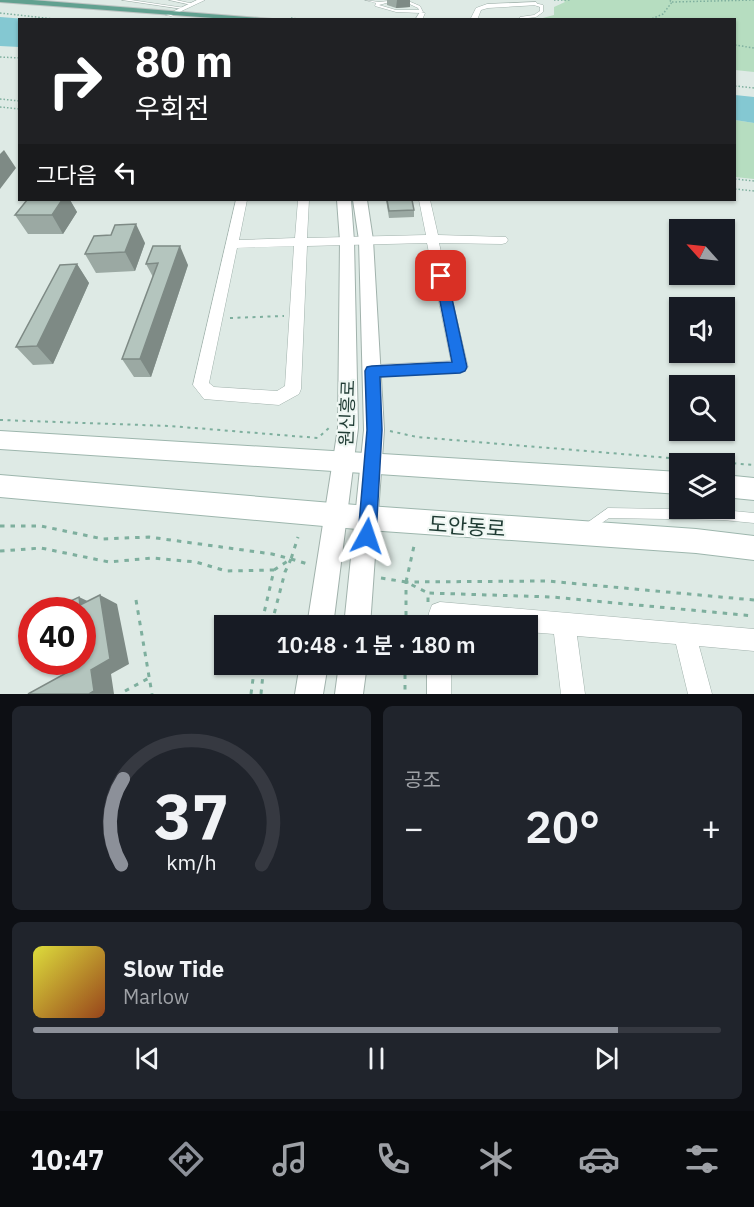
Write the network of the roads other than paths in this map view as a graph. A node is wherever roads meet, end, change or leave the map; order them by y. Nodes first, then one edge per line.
1 (124, 0) edge
2 (171, 0) edge
3 (202, 0) edge
4 (367, 0) edge
5 (395, 0) edge
6 (403, 0) edge
7 (0, 2) edge
8 (379, 3) junction
9 (192, 4) junction
10 (536, 4) joint
11 (175, 11) junction
12 (420, 14) edge
13 (222, 18) edge
14 (257, 18) edge
15 (474, 18) edge
16 (521, 18) edge
17 (241, 201) edge
18 (303, 201) edge
19 (344, 201) edge
20 (360, 201) edge
21 (424, 201) edge
22 (434, 239) junction
23 (366, 240) junction
24 (502, 240) dead end
25 (347, 241) junction
26 (302, 242) junction
27 (231, 244) junction
28 (372, 371) junction
29 (0, 440) edge
30 (344, 463) junction
31 (373, 464) junction
32 (669, 482) edge
33 (0, 486) edge
34 (735, 487) edge
35 (754, 489) edge
36 (337, 515) junction
37 (368, 518) junction
38 (754, 518) edge
39 (579, 534) junction
40 (754, 548) edge
41 (436, 614) edge
42 (322, 615) edge
43 (358, 615) edge
44 (564, 624) junction
45 (684, 634) junction
46 (754, 640) edge
47 (312, 675) edge
48 (352, 675) edge
49 (439, 675) edge
50 (309, 694) edge
51 (350, 694) edge
52 (439, 694) edge
53 (573, 694) edge
54 (700, 694) edge

1 - 11 lane
2 - 9 lane
3 - 9 street
4 - 8 lane
5 - 8 lane
6 - 12 lane
7 - 11 main road
8 - 12 lane
9 - 11 street
10 - 15 street
10 - 16 lane
11 - 13 main road
11 - 14 main road
17 - 27 street
18 - 26 street
19 - 25 main road, 원신흥로
20 - 23 main road, 원신흥로
21 - 22 street
22 - 23 street
22 - 24 street
22 - 28 street
23 - 25 street
23 - 28 main road, 원신흥로
25 - 26 street
25 - 30 main road, 원신흥로
26 - 27 street
26 - 27 street
28 - 31 main road, 원신흥로
29 - 30 main road
30 - 31 main road
30 - 36 main road, 원신흥로
31 - 32 main road
31 - 37 main road, 원신흥로
33 - 36 main road, 도안동로
34 - 35 main road
36 - 37 main road, 도안동로
36 - 42 main road, 원신흥로
37 - 39 main road, 도안동로
37 - 43 main road, 원신흥로
38 - 39 lane
39 - 40 main road, 도안동로
41 - 44 street
44 - 45 street
44 - 53 street
45 - 46 street
45 - 54 street
47 - 50 main road
48 - 51 main road
49 - 52 street

